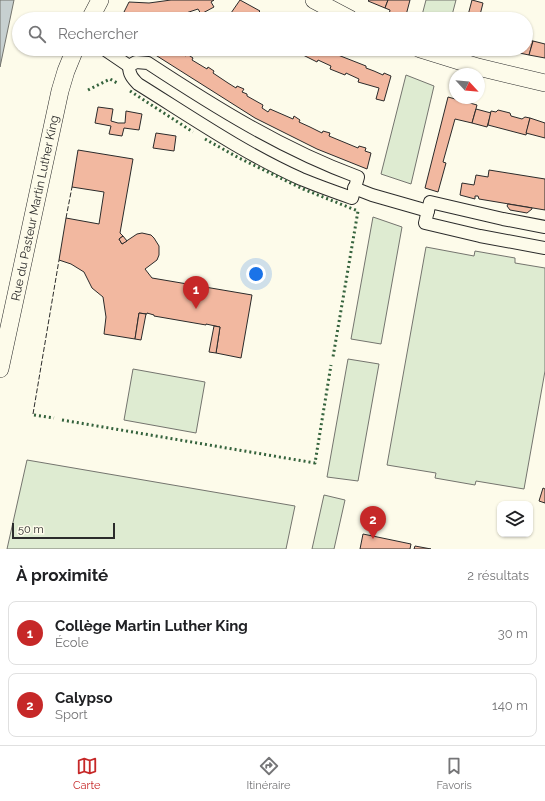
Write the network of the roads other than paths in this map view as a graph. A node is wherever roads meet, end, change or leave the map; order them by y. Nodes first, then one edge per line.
1 (100, 0) edge
2 (314, 0) edge
3 (94, 12) edge
4 (337, 12) edge
5 (72, 56) edge
6 (114, 56) edge
7 (443, 56) edge
8 (129, 66) junction
9 (545, 83) edge
10 (213, 106) junction
11 (202, 125) junction
12 (354, 188) junction
13 (428, 211) junction
14 (545, 227) edge
15 (545, 248) edge
16 (0, 369) edge

1 - 3 street
2 - 4 street
5 - 16 street, Rue du Pasteur Martin Luther King
6 - 8 street
7 - 9 street
8 - 10 street
8 - 11 street
10 - 11 street
10 - 12 street
11 - 12 street
12 - 13 street
13 - 14 street
13 - 15 street

